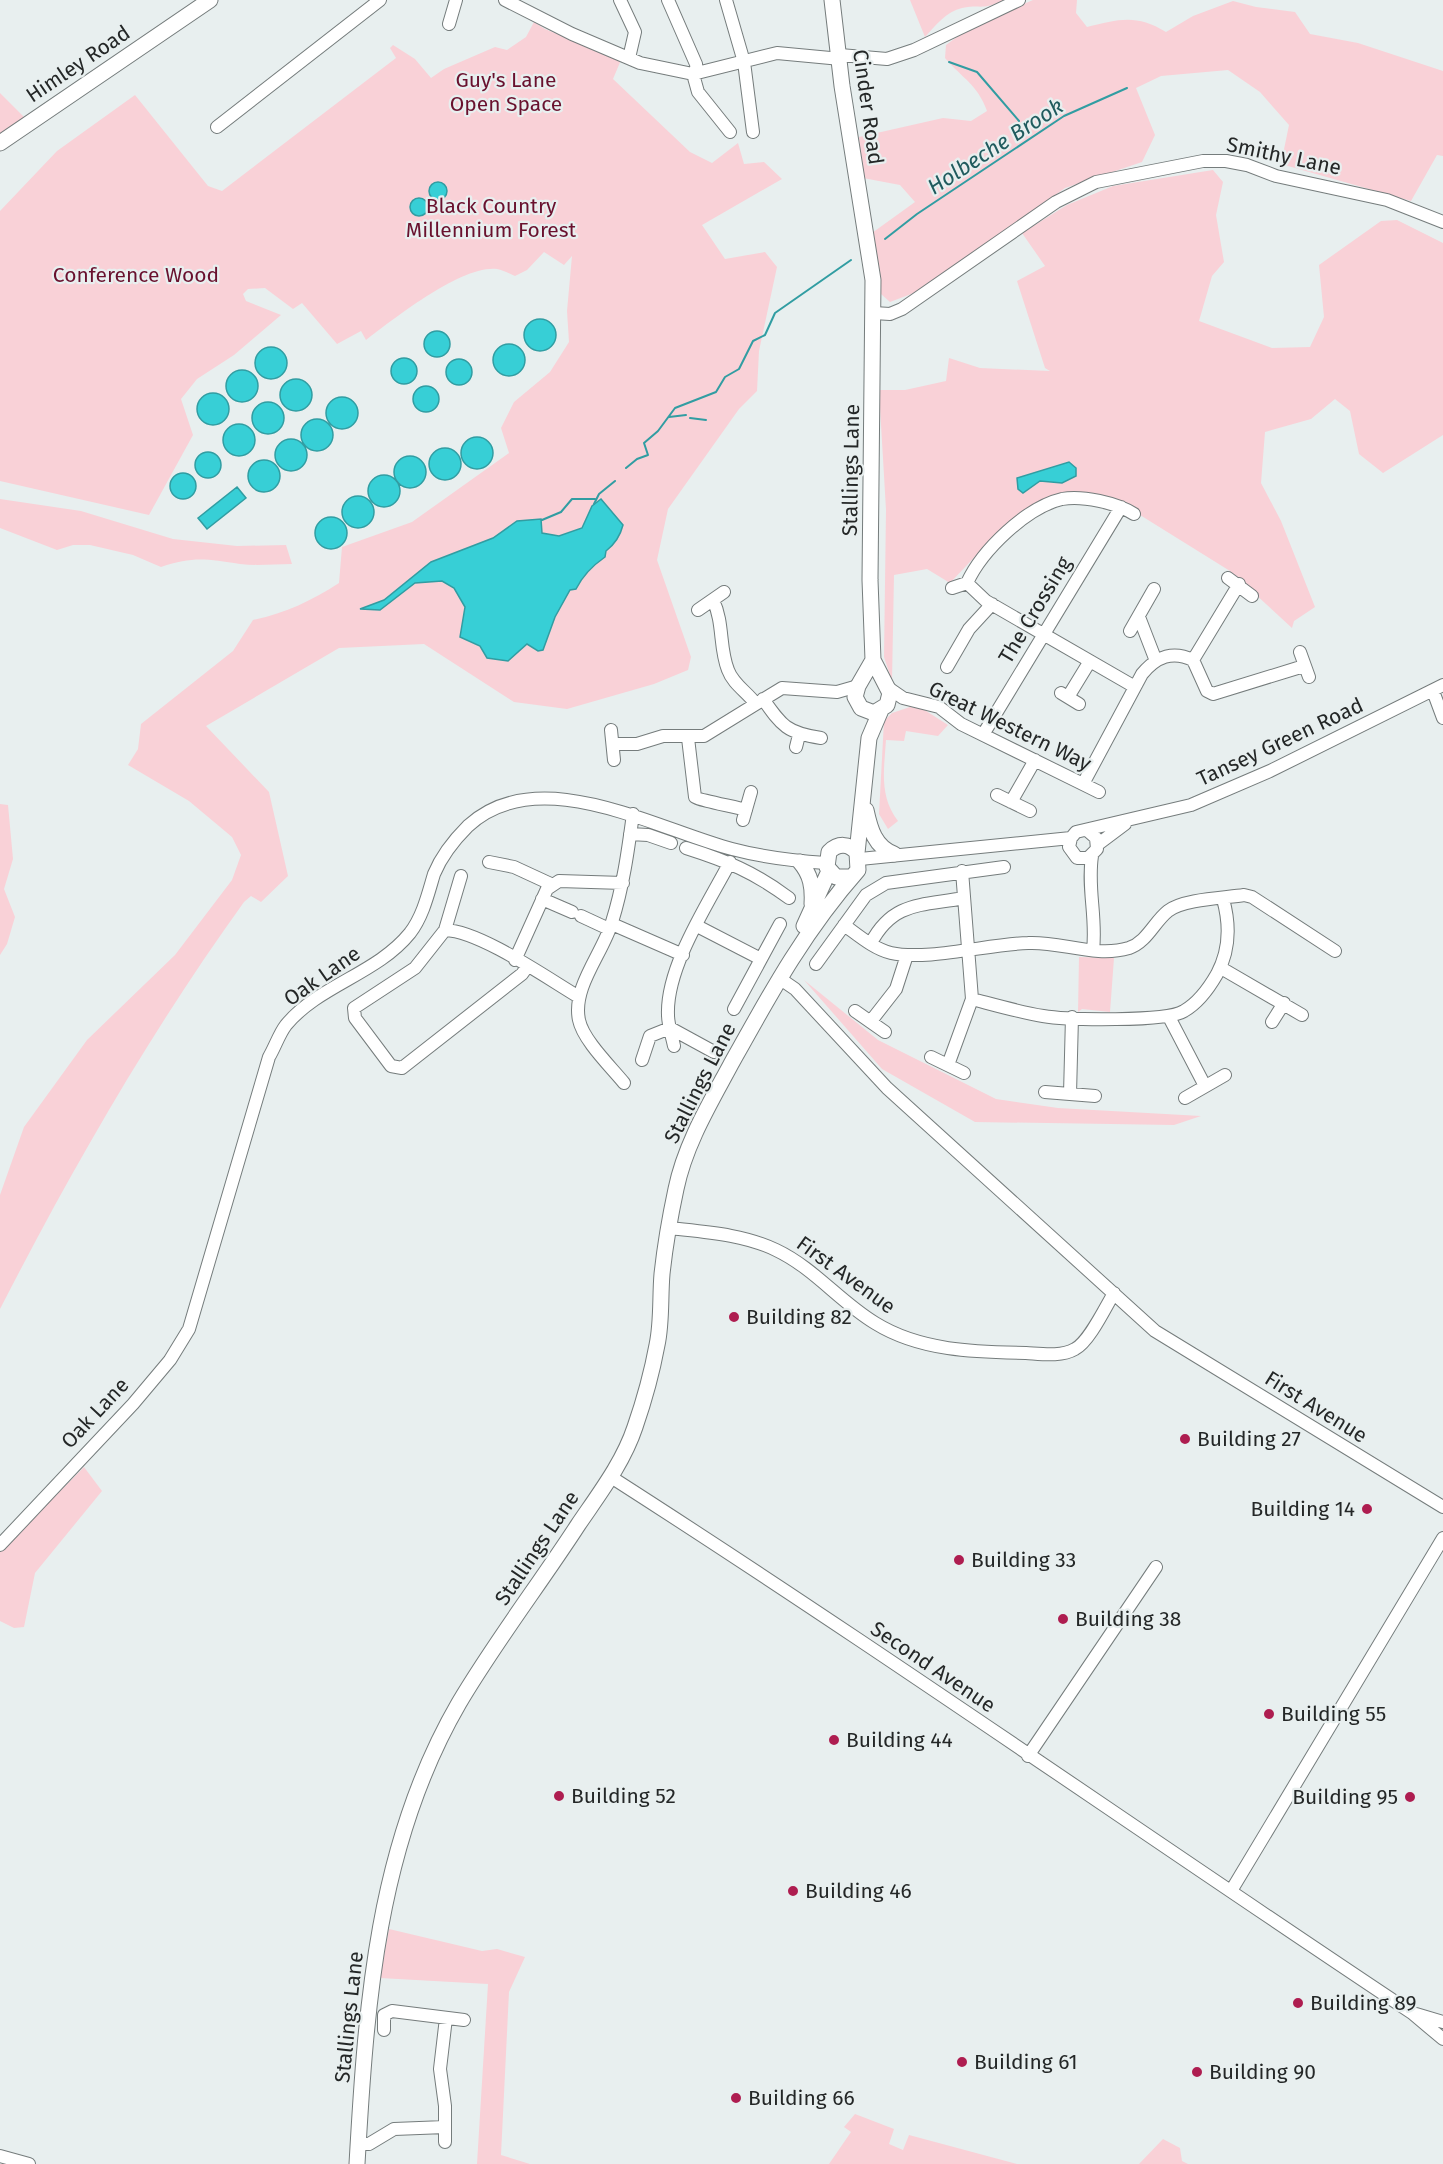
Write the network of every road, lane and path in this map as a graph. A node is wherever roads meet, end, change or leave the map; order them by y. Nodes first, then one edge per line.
1 (210, 0) edge
2 (380, 0) edge
3 (456, 0) edge
4 (505, 0) edge
5 (620, 0) edge
6 (668, 0) edge
7 (726, 0) edge
8 (832, 0) edge
9 (1019, 0) edge
10 (449, 27) dead end
11 (840, 57) junction
12 (629, 58) junction
13 (744, 62) junction
14 (695, 74) junction
15 (220, 119) dead end
16 (730, 132) dead end
17 (753, 132) dead end
18 (0, 142) edge
19 (1443, 222) edge
20 (873, 280) joint
21 (874, 313) junction
22 (1121, 507) junction
23 (1134, 514) dead end
24 (968, 583) junction
25 (952, 588) dead end
26 (1154, 589) dead end
27 (724, 592) dead end
28 (1252, 596) dead end
29 (713, 600) junction
30 (992, 604) junction
31 (698, 610) dead end
32 (1139, 617) junction
33 (1130, 631) dead end
34 (1042, 634) junction
35 (1300, 652) dead end
36 (873, 660) junction
37 (1193, 660) junction
38 (1090, 661) junction
39 (1156, 661) junction
40 (947, 667) dead end
41 (859, 685) junction
42 (886, 685) junction
43 (1135, 687) junction
44 (1438, 688) edge
45 (837, 692) junction
46 (903, 698) junction
47 (1069, 698) dead end
48 (759, 701) junction
49 (859, 706) junction
50 (884, 708) junction
51 (1443, 718) edge
52 (612, 730) dead end
53 (984, 733) junction
54 (688, 738) junction
55 (821, 738) dead end
56 (869, 738) junction
57 (613, 744) junction
58 (614, 760) dead end
59 (1035, 760) junction
60 (1083, 784) junction
61 (751, 792) dead end
62 (1099, 792) dead end
63 (997, 795) dead end
64 (864, 801) junction
65 (1011, 802) junction
66 (1030, 812) dead end
67 (633, 814) junction
68 (1128, 822) junction
69 (1088, 831) junction
70 (630, 834) junction
71 (670, 843) dead end
72 (843, 845) junction
73 (686, 848) dead end
74 (1073, 849) junction
75 (1095, 851) junction
76 (894, 854) junction
77 (859, 856) junction
78 (489, 862) dead end
79 (730, 862) junction
80 (800, 862) junction
81 (827, 867) junction
82 (1004, 867) dead end
83 (962, 871) junction
84 (461, 876) dead end
85 (850, 877) junction
86 (1088, 882) junction
87 (622, 883) junction
88 (553, 885) junction
89 (789, 898) dead end
90 (964, 898) junction
91 (1223, 898) junction
92 (542, 899) junction
93 (811, 909) junction
94 (780, 924) dead end
95 (844, 925) junction
96 (697, 926) junction
97 (610, 927) junction
98 (445, 930) junction
99 (871, 943) junction
100 (969, 949) junction
101 (1093, 950) junction
102 (1335, 951) dead end
103 (683, 955) junction
104 (907, 955) junction
105 (761, 959) junction
106 (515, 960) junction
107 (816, 964) dead end
108 (527, 967) junction
109 (1221, 968) junction
110 (783, 971) junction
111 (579, 997) junction
112 (972, 999) junction
113 (1284, 1003) junction
114 (735, 1009) dead end
115 (855, 1011) dead end
116 (1302, 1015) dead end
117 (1072, 1017) junction
118 (1169, 1017) junction
119 (871, 1021) junction
120 (1272, 1022) dead end
121 (670, 1028) junction
122 (885, 1032) dead end
123 (674, 1046) dead end
124 (714, 1052) dead end
125 (931, 1058) dead end
126 (642, 1060) dead end
127 (948, 1065) junction
128 (964, 1073) dead end
129 (1225, 1075) dead end
130 (624, 1083) dead end
131 (1205, 1086) junction
132 (1046, 1092) dead end
133 (1070, 1094) junction
134 (1095, 1096) dead end
135 (1185, 1098) dead end
136 (669, 1228) junction
137 (1114, 1293) junction
138 (611, 1477) junction
139 (1443, 1507) edge
140 (1443, 1538) edge
141 (0, 1545) edge
142 (1156, 1567) dead end
143 (1028, 1756) junction
144 (1231, 1891) junction
145 (1412, 2013) junction
146 (446, 2018) junction
147 (464, 2020) dead end
148 (1443, 2022) edge
149 (384, 2030) dead end
150 (1443, 2039) edge
151 (445, 2127) junction
152 (445, 2142) dead end
153 (358, 2144) junction
154 (0, 2156) edge
155 (29, 2164) edge
156 (357, 2164) edge

1 - 18 main road, Himley Road
2 - 15 street
3 - 10 street
4 - 12 street
5 - 12 street
6 - 14 street
7 - 13 street
8 - 11 main road, Cinder Road
9 - 11 street
11 - 13 street
11 - 20 main road, Cinder Road
12 - 14 street
13 - 14 street
13 - 17 street
14 - 16 street
19 - 21 street, Smithy Lane
20 - 21 main road, Stallings Lane
21 - 36 main road, Stallings Lane
22 - 23 street
22 - 24 street
22 - 34 street, The Crossing
24 - 25 street
24 - 30 street
26 - 32 street
27 - 29 street
28 - 37 street
29 - 31 street
29 - 48 street
30 - 34 street
30 - 40 street
32 - 33 street
32 - 39 street
34 - 38 street
34 - 53 street, The Crossing
35 - 37 street
36 - 41 main road, Stallings Lane
36 - 42 main road, Stallings Lane
37 - 39 street
38 - 43 street
38 - 47 street
39 - 43 street
41 - 42 main road
41 - 45 street
41 - 49 main road
42 - 46 street
42 - 50 main road
43 - 60 street
44 - 51 street
44 - 68 street, Tansey Green Road
45 - 48 street
45 - 49 street
46 - 50 street
46 - 53 street, Great Western Way
48 - 54 street
48 - 55 street
49 - 50 main road
49 - 56 main road
50 - 56 main road
52 - 57 street
53 - 59 street, Great Western Way
54 - 57 street
54 - 61 street
56 - 64 main road
57 - 58 street
59 - 60 street, Great Western Way
59 - 65 street
60 - 62 street, Great Western Way
63 - 65 street
64 - 72 main road
64 - 76 main road
64 - 77 main road
65 - 66 street
67 - 70 street
67 - 80 street, Oak Lane
67 - 141 street, Oak Lane
68 - 69 street, Tansey Green Road
68 - 75 street, Tansey Green Road
69 - 74 street, Tansey Green Road
69 - 75 street
70 - 71 street
70 - 87 street
72 - 77 main road
72 - 81 main road
73 - 79 street
74 - 75 street, Tansey Green Road
74 - 76 street, Tansey Green Road
74 - 86 street
75 - 86 street
76 - 77 street, Tansey Green Road
77 - 85 main road
78 - 88 street
79 - 89 street
79 - 96 street
80 - 81 street, Oak Lane
80 - 93 main road
81 - 85 main road
81 - 93 main road
82 - 83 street
83 - 90 street
83 - 95 street
84 - 98 street
85 - 110 main road
86 - 101 street
87 - 88 street
87 - 97 street
88 - 92 street
90 - 99 street
90 - 100 street
91 - 101 street
91 - 102 street
91 - 109 street
92 - 97 street
92 - 106 street
93 - 110 main road
94 - 105 street
95 - 99 street
95 - 107 street
96 - 103 street
96 - 105 street
97 - 103 street
97 - 111 street
98 - 106 street
98 - 108 street
99 - 104 street
100 - 101 street
100 - 104 street
100 - 112 street
103 - 121 street
104 - 119 street
105 - 114 street
106 - 108 street
108 - 111 street
109 - 113 street
109 - 118 street
110 - 136 main road, Stallings Lane
110 - 137 street, First Avenue
111 - 130 street
112 - 117 street
112 - 127 street
113 - 116 street
113 - 120 street
115 - 119 street
117 - 118 street
117 - 133 street
118 - 131 street
119 - 122 street
121 - 123 street
121 - 124 street
121 - 126 street
125 - 127 street
127 - 128 street
129 - 131 street
131 - 135 street
132 - 133 street
133 - 134 street
136 - 137 street, First Avenue
136 - 138 main road, Stallings Lane
137 - 139 street, First Avenue
138 - 143 street, Second Avenue
138 - 153 main road, Stallings Lane
140 - 144 street
142 - 143 street
143 - 144 street, Second Avenue
144 - 145 street, Second Avenue
145 - 148 street, Second Avenue
145 - 150 street, Second Avenue
146 - 147 street
146 - 149 street
146 - 151 street
151 - 152 street
151 - 153 street
153 - 156 main road, Stallings Lane
154 - 155 street

